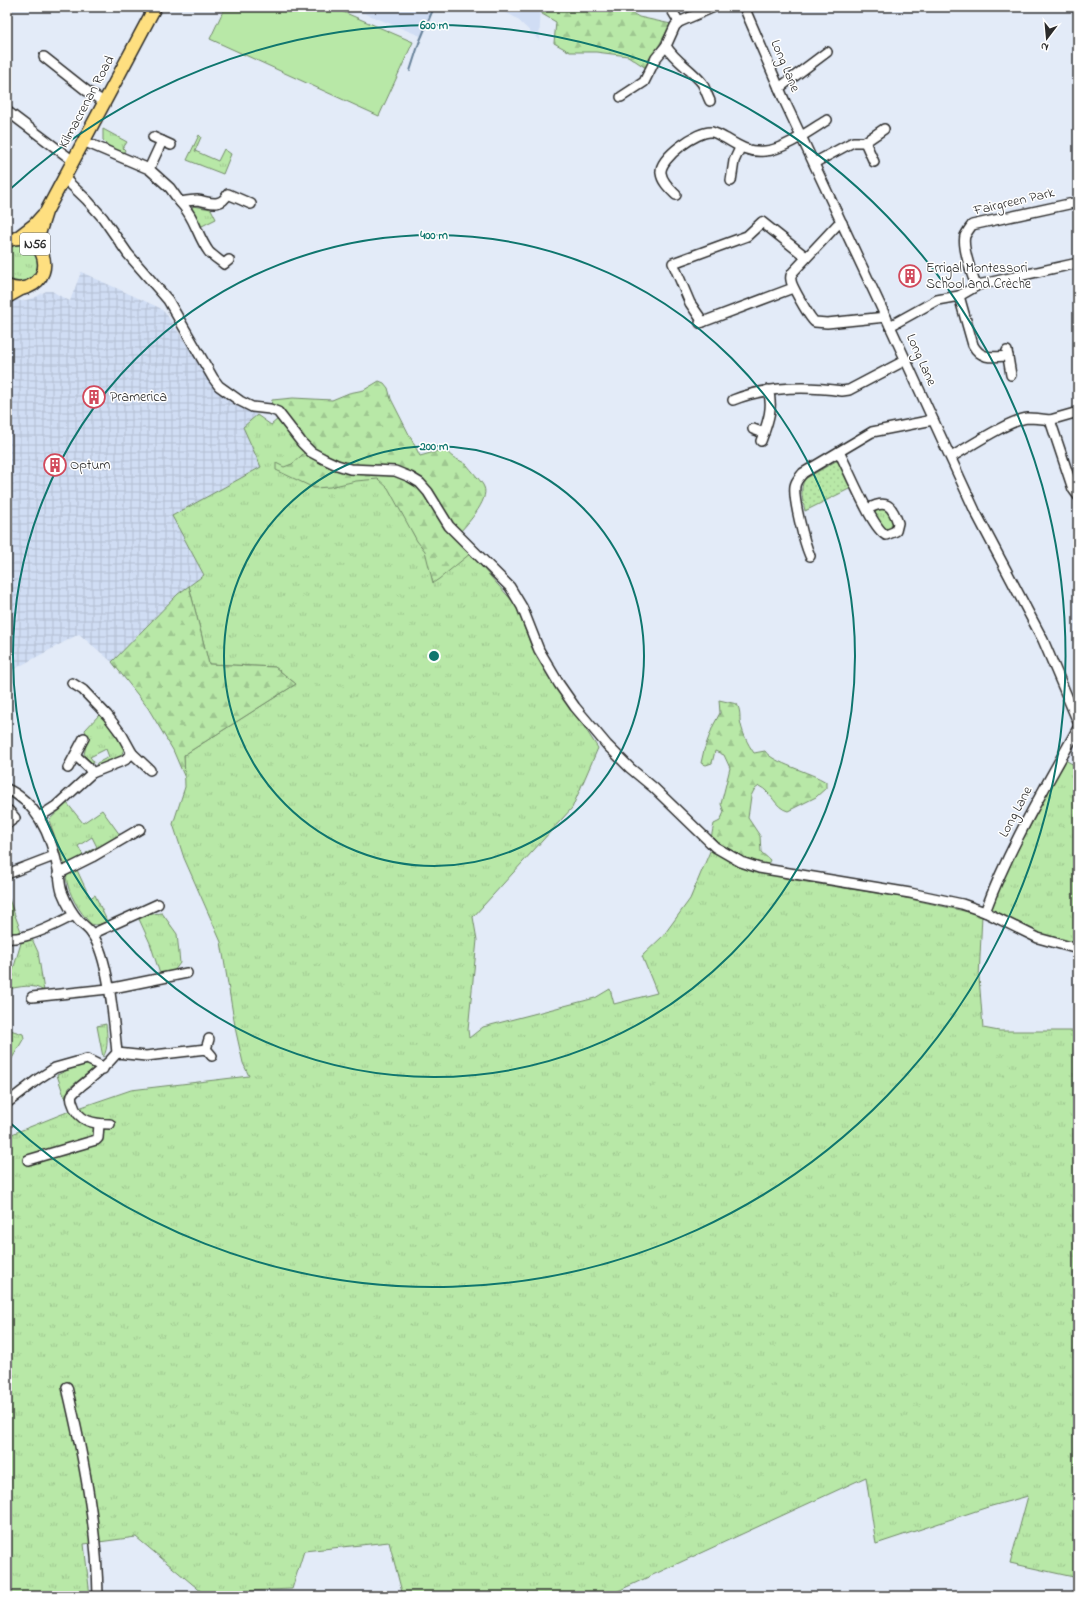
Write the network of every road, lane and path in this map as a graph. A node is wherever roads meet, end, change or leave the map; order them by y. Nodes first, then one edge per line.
1 (155, 7) edge
2 (670, 7) edge
3 (714, 7) edge
4 (744, 7) edge
5 (679, 22) junction
6 (666, 46) junction
7 (827, 52) dead end
8 (44, 57) dead end
9 (779, 88) junction
10 (621, 97) dead end
11 (710, 101) dead end
12 (104, 102) junction
13 (7, 111) edge
14 (827, 120) dead end
15 (884, 129) dead end
16 (802, 136) junction
17 (153, 137) dead end
18 (84, 141) junction
19 (865, 142) junction
20 (740, 148) junction
21 (72, 160) junction
22 (874, 162) dead end
23 (814, 163) junction
24 (149, 169) junction
25 (64, 178) junction
26 (731, 182) dead end
27 (676, 195) dead end
28 (180, 202) junction
29 (1078, 202) edge
30 (251, 204) dead end
31 (46, 212) junction
32 (842, 223) junction
33 (12, 239) edge
34 (40, 250) junction
35 (806, 257) junction
36 (229, 260) dead end
37 (1078, 263) edge
38 (7, 286) edge
39 (976, 286) junction
40 (23, 288) junction
41 (793, 288) junction
42 (959, 296) junction
43 (7, 297) edge
44 (888, 322) junction
45 (906, 360) junction
46 (1011, 375) dead end
47 (768, 390) junction
48 (733, 400) dead end
49 (1078, 412) edge
50 (933, 420) junction
51 (1050, 420) junction
52 (752, 429) dead end
53 (839, 452) junction
54 (951, 457) junction
55 (1078, 495) edge
56 (868, 509) dead end
57 (810, 556) dead end
58 (72, 683) dead end
59 (1078, 722) edge
60 (1078, 728) edge
61 (84, 738) dead end
62 (132, 753) junction
63 (76, 756) junction
64 (68, 768) dead end
65 (150, 770) dead end
66 (92, 773) junction
67 (7, 789) edge
68 (9, 810) dead end
69 (39, 817) junction
70 (7, 824) edge
71 (140, 829) dead end
72 (54, 856) junction
73 (7, 874) edge
74 (58, 874) junction
75 (158, 904) dead end
76 (985, 912) junction
77 (74, 915) junction
78 (92, 934) junction
79 (7, 938) edge
80 (1078, 949) edge
81 (187, 973) dead end
82 (108, 989) junction
83 (32, 997) dead end
84 (209, 1039) dead end
85 (117, 1053) junction
86 (103, 1069) junction
87 (7, 1103) edge
88 (99, 1124) junction
89 (110, 1124) dead end
90 (28, 1160) dead end
91 (67, 1387) dead end
92 (98, 1596) edge

1 - 12 main road, Kilmacrenan Road
2 - 5 street
3 - 5 street
4 - 9 street, Long Lane
5 - 6 street
6 - 10 street
6 - 11 street
7 - 9 street
8 - 12 street
9 - 16 street, Long Lane
12 - 18 main road, Kilmacrenan Road
13 - 21 street
14 - 16 street
15 - 19 street
16 - 20 street
16 - 23 street, Long Lane
17 - 24 street
18 - 21 main road, Kilmacrenan Road
18 - 24 street
19 - 22 street
19 - 23 street
20 - 26 street
20 - 27 street
21 - 25 main road, Kilmacrenan Road
23 - 32 street, Long Lane
24 - 28 street
25 - 31 main road, Kilmacrenan Road
25 - 76 street
28 - 30 street
28 - 36 street
29 - 39 street, Fairgreen Park
31 - 33 main road, Kilmacrenan Road
31 - 34 main road, Kilmacrenan Road
32 - 35 street
32 - 44 street, Long Lane
33 - 34 main road, N56
34 - 40 main road, N56
35 - 41 street
35 - 41 street
37 - 39 street
38 - 40 main road
39 - 42 street
40 - 43 main road, N56
41 - 44 street
42 - 44 street
42 - 46 street
44 - 45 street, Long Lane
45 - 47 street
45 - 50 street, Long Lane
47 - 48 street
47 - 52 street
49 - 51 street
50 - 53 street
50 - 54 street, Long Lane
51 - 54 street
51 - 55 street
53 - 56 street
53 - 57 street
54 - 59 street, Long Lane
58 - 62 street
60 - 76 street, Long Lane
61 - 63 street
62 - 65 street
62 - 66 street
63 - 64 street
63 - 66 street
66 - 69 street
67 - 69 street
68 - 70 street
69 - 72 street
71 - 74 street
72 - 73 street
72 - 74 street
74 - 77 street
75 - 78 street
76 - 80 street
77 - 78 street
77 - 79 street
78 - 82 street
81 - 82 street
82 - 83 street
82 - 85 street
84 - 85 street
85 - 86 street
86 - 87 street
86 - 88 street
88 - 89 street
88 - 90 street
91 - 92 street

